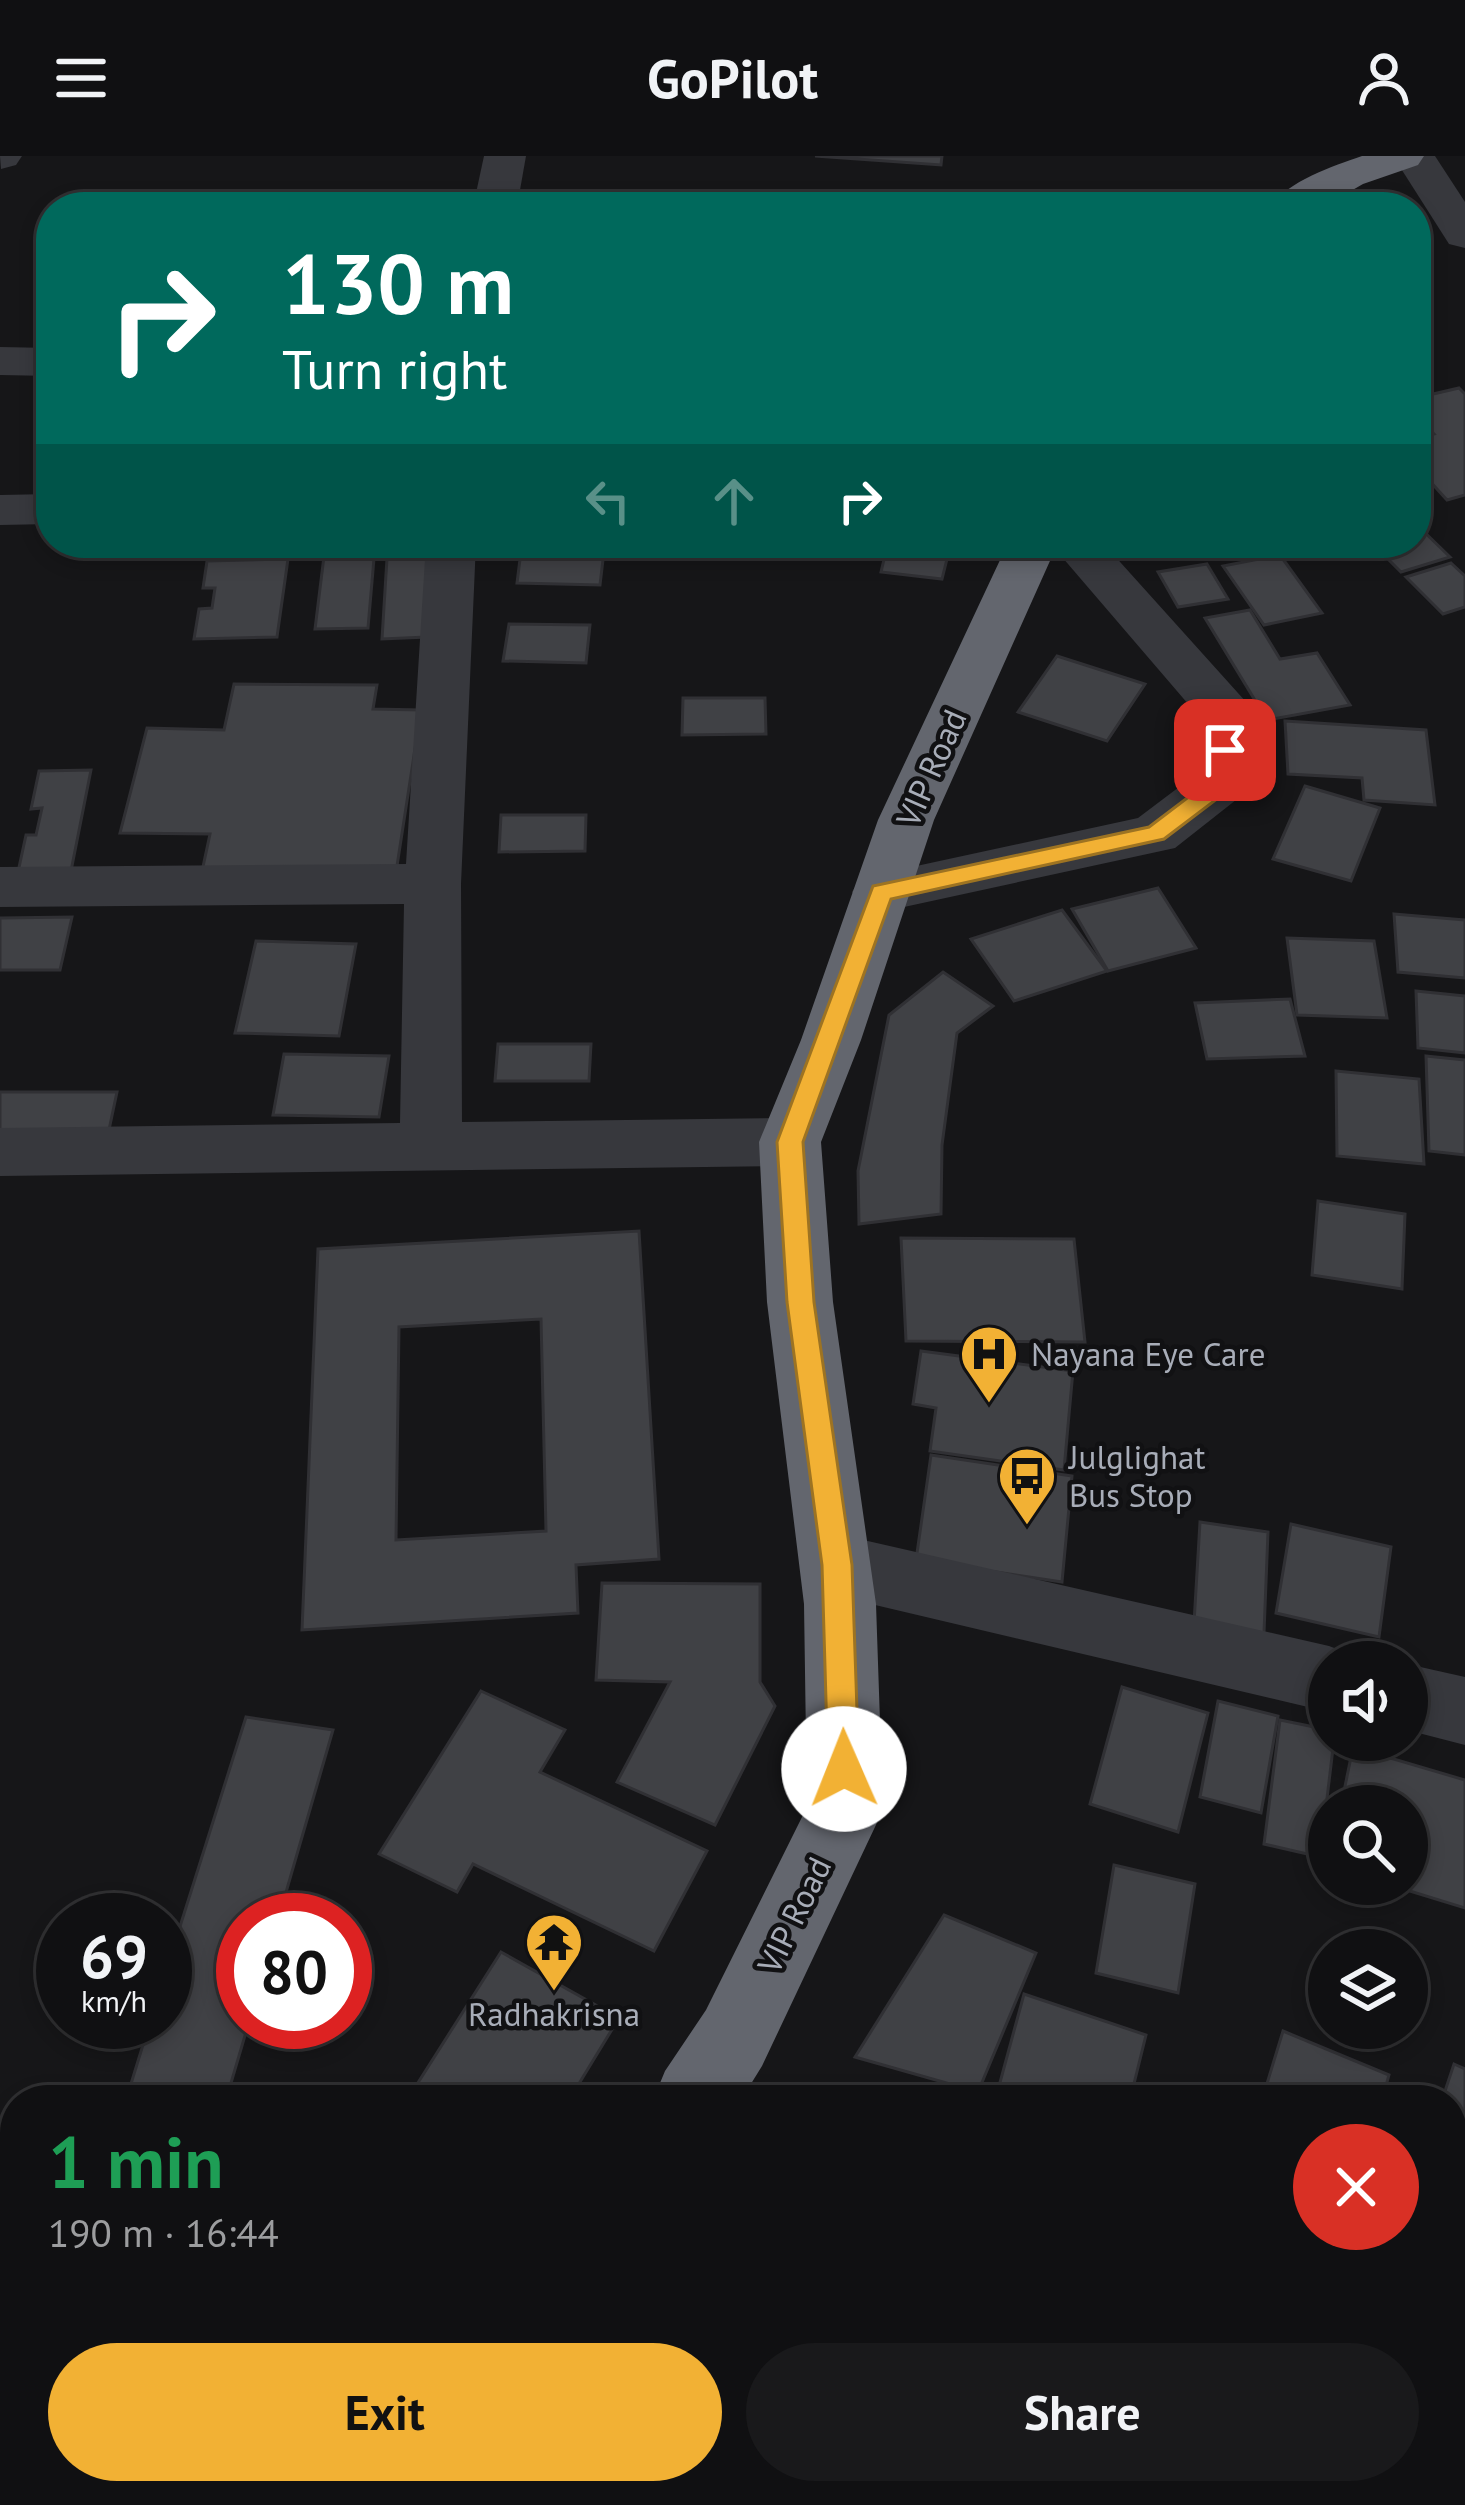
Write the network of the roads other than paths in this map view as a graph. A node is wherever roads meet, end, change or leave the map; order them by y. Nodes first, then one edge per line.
1 (505, 156) edge
2 (1403, 156) edge
3 (1414, 156) edge
4 (498, 192) edge
5 (1318, 192) edge
6 (1465, 235) edge
7 (0, 361) edge
8 (36, 362) edge
9 (36, 509) edge
10 (0, 510) edge
11 (451, 558) edge
12 (1026, 558) edge
13 (1089, 558) edge
14 (433, 884) junction
15 (0, 887) edge
16 (881, 892) junction
17 (790, 1142) junction
18 (430, 1148) junction
19 (0, 1151) edge
20 (837, 1565) junction
21 (1308, 1674) edge
22 (1428, 1702) edge
23 (1465, 1711) edge
24 (704, 2085) edge

1 - 4 street
2 - 5 highway
3 - 6 street
7 - 8 street
9 - 10 street
11 - 14 street
12 - 16 highway, VIP Road
13 - 16 street
14 - 15 street
14 - 18 street
16 - 17 highway, VIP Road
17 - 18 street
17 - 20 highway, VIP Road
18 - 19 street
20 - 21 street
20 - 24 highway, VIP Road
22 - 23 street

